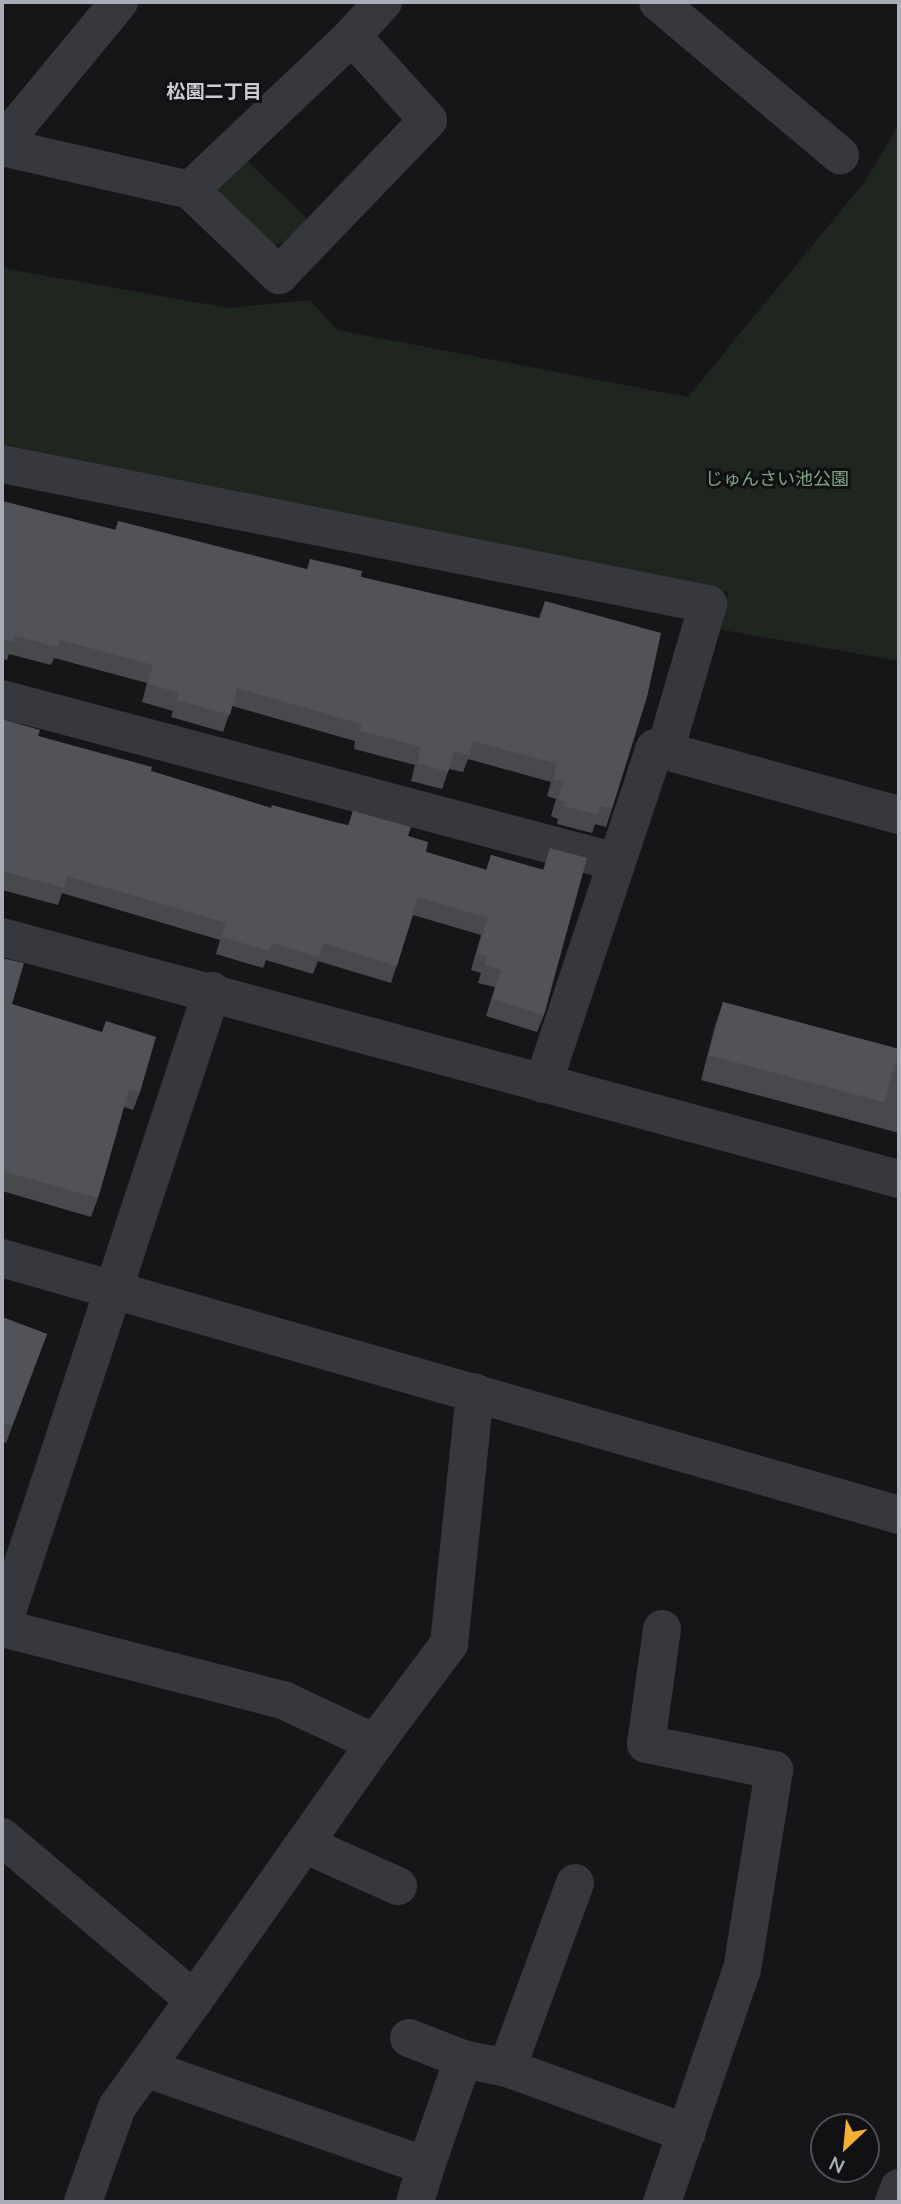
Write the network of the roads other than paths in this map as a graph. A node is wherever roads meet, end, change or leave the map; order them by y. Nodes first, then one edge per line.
1 (119, 2) edge
2 (383, 2) edge
3 (658, 2) edge
4 (352, 36) junction
5 (2, 146) edge
6 (840, 155) dead end
7 (190, 190) junction
8 (2, 464) edge
9 (2, 699) edge
10 (665, 751) junction
11 (899, 814) edge
12 (616, 862) junction
13 (2, 937) edge
14 (212, 991) junction
15 (543, 1084) junction
16 (899, 1179) edge
17 (2, 1258) edge
18 (114, 1287) junction
19 (475, 1392) junction
20 (899, 1515) edge
21 (2, 1628) edge
22 (662, 1629) dead end
23 (375, 1743) junction
24 (2, 1837) edge
25 (304, 1844) junction
26 (575, 1883) dead end
27 (398, 1886) dead end
28 (194, 2000) junction
29 (409, 2038) dead end
30 (463, 2059) junction
31 (507, 2068) junction
32 (148, 2069) junction
33 (687, 2133) junction
34 (426, 2166) junction
35 (899, 2188) edge
36 (83, 2202) edge
37 (415, 2202) edge
38 (662, 2202) edge
39 (894, 2202) edge

1 - 5 street
2 - 4 street
3 - 6 street
4 - 7 street
4 - 7 street
5 - 7 street
8 - 10 street
9 - 12 street
10 - 11 street
10 - 12 street
12 - 15 street
13 - 14 street
14 - 15 street
14 - 18 street
15 - 16 street
17 - 18 street
18 - 19 street
18 - 21 street
19 - 20 street
19 - 23 street
21 - 23 street
22 - 33 street
23 - 25 street
24 - 28 street
25 - 27 street
25 - 28 street
26 - 31 street
28 - 32 street
29 - 30 street
30 - 31 street
30 - 34 street
31 - 33 street
32 - 34 street
32 - 36 street
33 - 38 street
34 - 37 street
35 - 39 street

